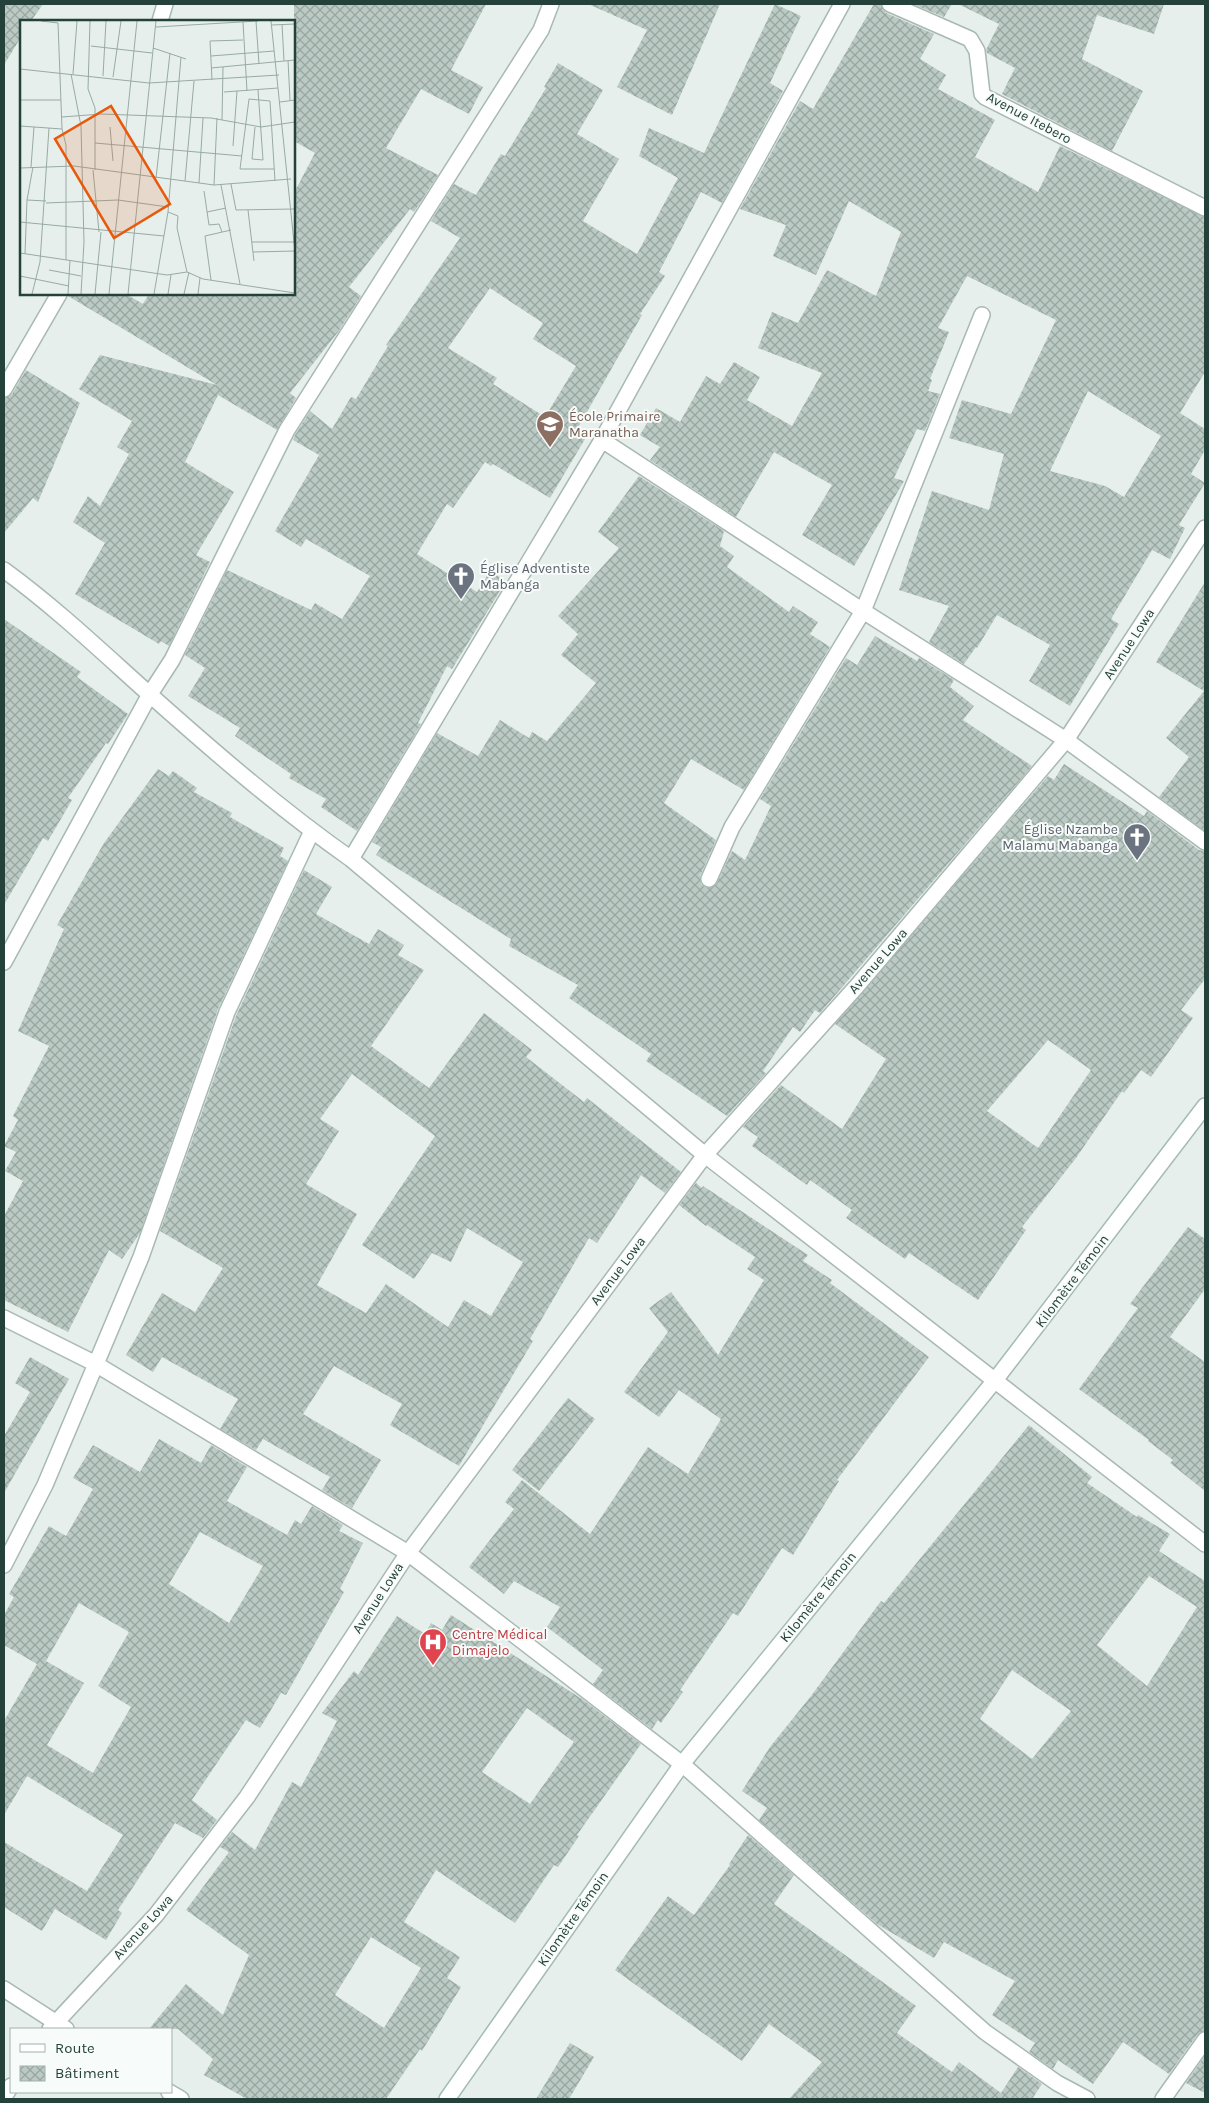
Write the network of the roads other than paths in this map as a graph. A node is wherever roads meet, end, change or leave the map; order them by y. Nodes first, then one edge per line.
1 (164, 4) edge
2 (551, 4) edge
3 (842, 4) edge
4 (890, 4) edge
5 (160, 20) edge
6 (1205, 208) edge
7 (58, 295) edge
8 (982, 315) dead end
9 (4, 389) edge
10 (602, 440) junction
11 (1205, 528) edge
12 (4, 570) edge
13 (863, 611) junction
14 (150, 694) junction
15 (1066, 740) junction
16 (312, 831) junction
17 (1205, 842) edge
18 (351, 859) junction
19 (709, 880) dead end
20 (4, 962) edge
21 (1205, 1106) edge
22 (705, 1155) junction
23 (4, 1318) edge
24 (94, 1363) junction
25 (996, 1380) junction
26 (1205, 1544) edge
27 (408, 1553) junction
28 (4, 1565) edge
29 (682, 1764) junction
30 (4, 1989) edge
31 (57, 2027) edge
32 (1205, 2040) edge
33 (171, 2093) edge
34 (182, 2099) edge
35 (447, 2099) edge
36 (1087, 2099) edge
37 (1163, 2099) edge

1 - 5 street
2 - 14 street
3 - 10 street
4 - 6 street, Avenue Itebero
7 - 9 street
8 - 13 street
10 - 13 street
10 - 18 street
11 - 15 street, Avenue Lowa
12 - 14 street
13 - 15 street
13 - 19 street
14 - 16 street
14 - 20 street
15 - 17 street
15 - 22 street, Avenue Lowa
16 - 18 street
16 - 24 street
18 - 22 street
21 - 25 street, Kilomètre Témoin
22 - 25 street
22 - 27 street, Avenue Lowa
23 - 24 street
24 - 27 street
24 - 28 street
25 - 26 street
25 - 29 street, Kilomètre Témoin
27 - 29 street
27 - 31 street, Avenue Lowa
29 - 35 street, Kilomètre Témoin
29 - 36 street
30 - 31 street
32 - 37 street
33 - 34 street

